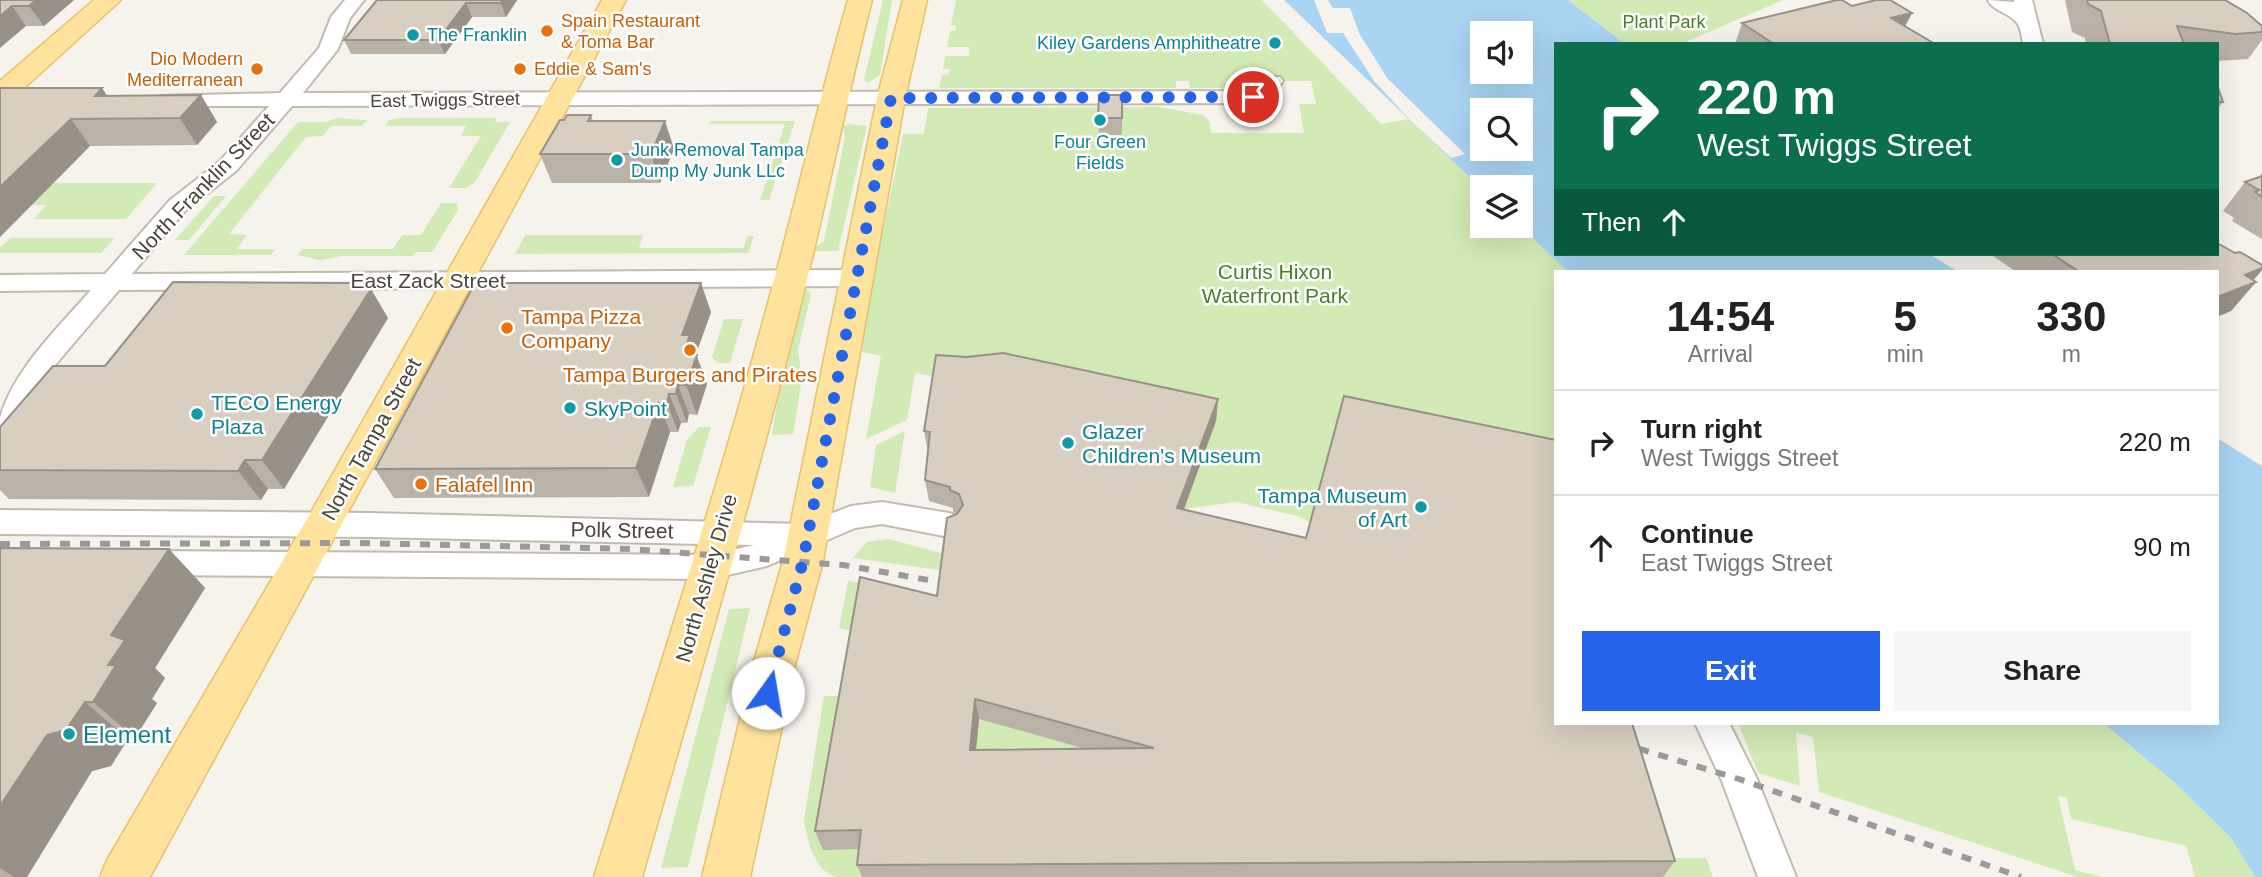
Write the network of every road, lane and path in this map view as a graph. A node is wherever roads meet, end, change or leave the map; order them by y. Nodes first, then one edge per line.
1 (109, 0) edge
2 (355, 0) edge
3 (614, 0) edge
4 (860, 0) edge
5 (915, 0) edge
6 (1998, 0) edge
7 (2023, 0) edge
8 (2029, 23) junction
9 (2033, 42) edge
10 (1273, 81) dead end
11 (0, 97) edge
12 (559, 98) junction
13 (833, 98) junction
14 (891, 98) junction
15 (31, 99) edge
16 (143, 100) edge
17 (284, 101) junction
18 (791, 278) junction
19 (856, 278) junction
20 (459, 280) junction
21 (112, 282) junction
22 (0, 283) edge
23 (0, 440) edge
24 (0, 522) edge
25 (324, 525) junction
26 (949, 525) edge
27 (808, 534) junction
28 (715, 550) junction
29 (109, 563) edge
30 (300, 564) junction
31 (1713, 725) edge
32 (1776, 875) edge
33 (124, 877) edge
34 (618, 877) edge
35 (726, 877) edge

1 - 11 main road
2 - 17 street, North Franklin Street
3 - 12 main road, North Tampa Street
4 - 13 main road
5 - 14 main road
6 - 8 street
7 - 8 street
8 - 9 street
10 - 14 street, East Twiggs Street
11 - 15 street
12 - 13 street, East Twiggs Street
12 - 17 street, East Twiggs Street
12 - 20 main road, North Tampa Street
13 - 14 street, East Twiggs Street
13 - 18 main road
14 - 19 main road
16 - 17 street, East Twiggs Street
17 - 21 street, North Franklin Street
18 - 19 street, East Zack Street
18 - 20 street, East Zack Street
18 - 28 main road, North Ashley Drive
19 - 27 main road
20 - 21 street, East Zack Street
20 - 25 main road, North Tampa Street
21 - 22 street, East Zack Street
21 - 23 street, North Franklin Street
24 - 25 street, Polk Street
25 - 28 street, Polk Street
25 - 30 main road, North Tampa Street
26 - 27 street, Polk Street
27 - 28 street, Polk Street
27 - 35 main road
28 - 30 street, Polk Street
28 - 34 main road, North Ashley Drive
29 - 30 street, Polk Street
30 - 33 main road, North Tampa Street
31 - 32 street

